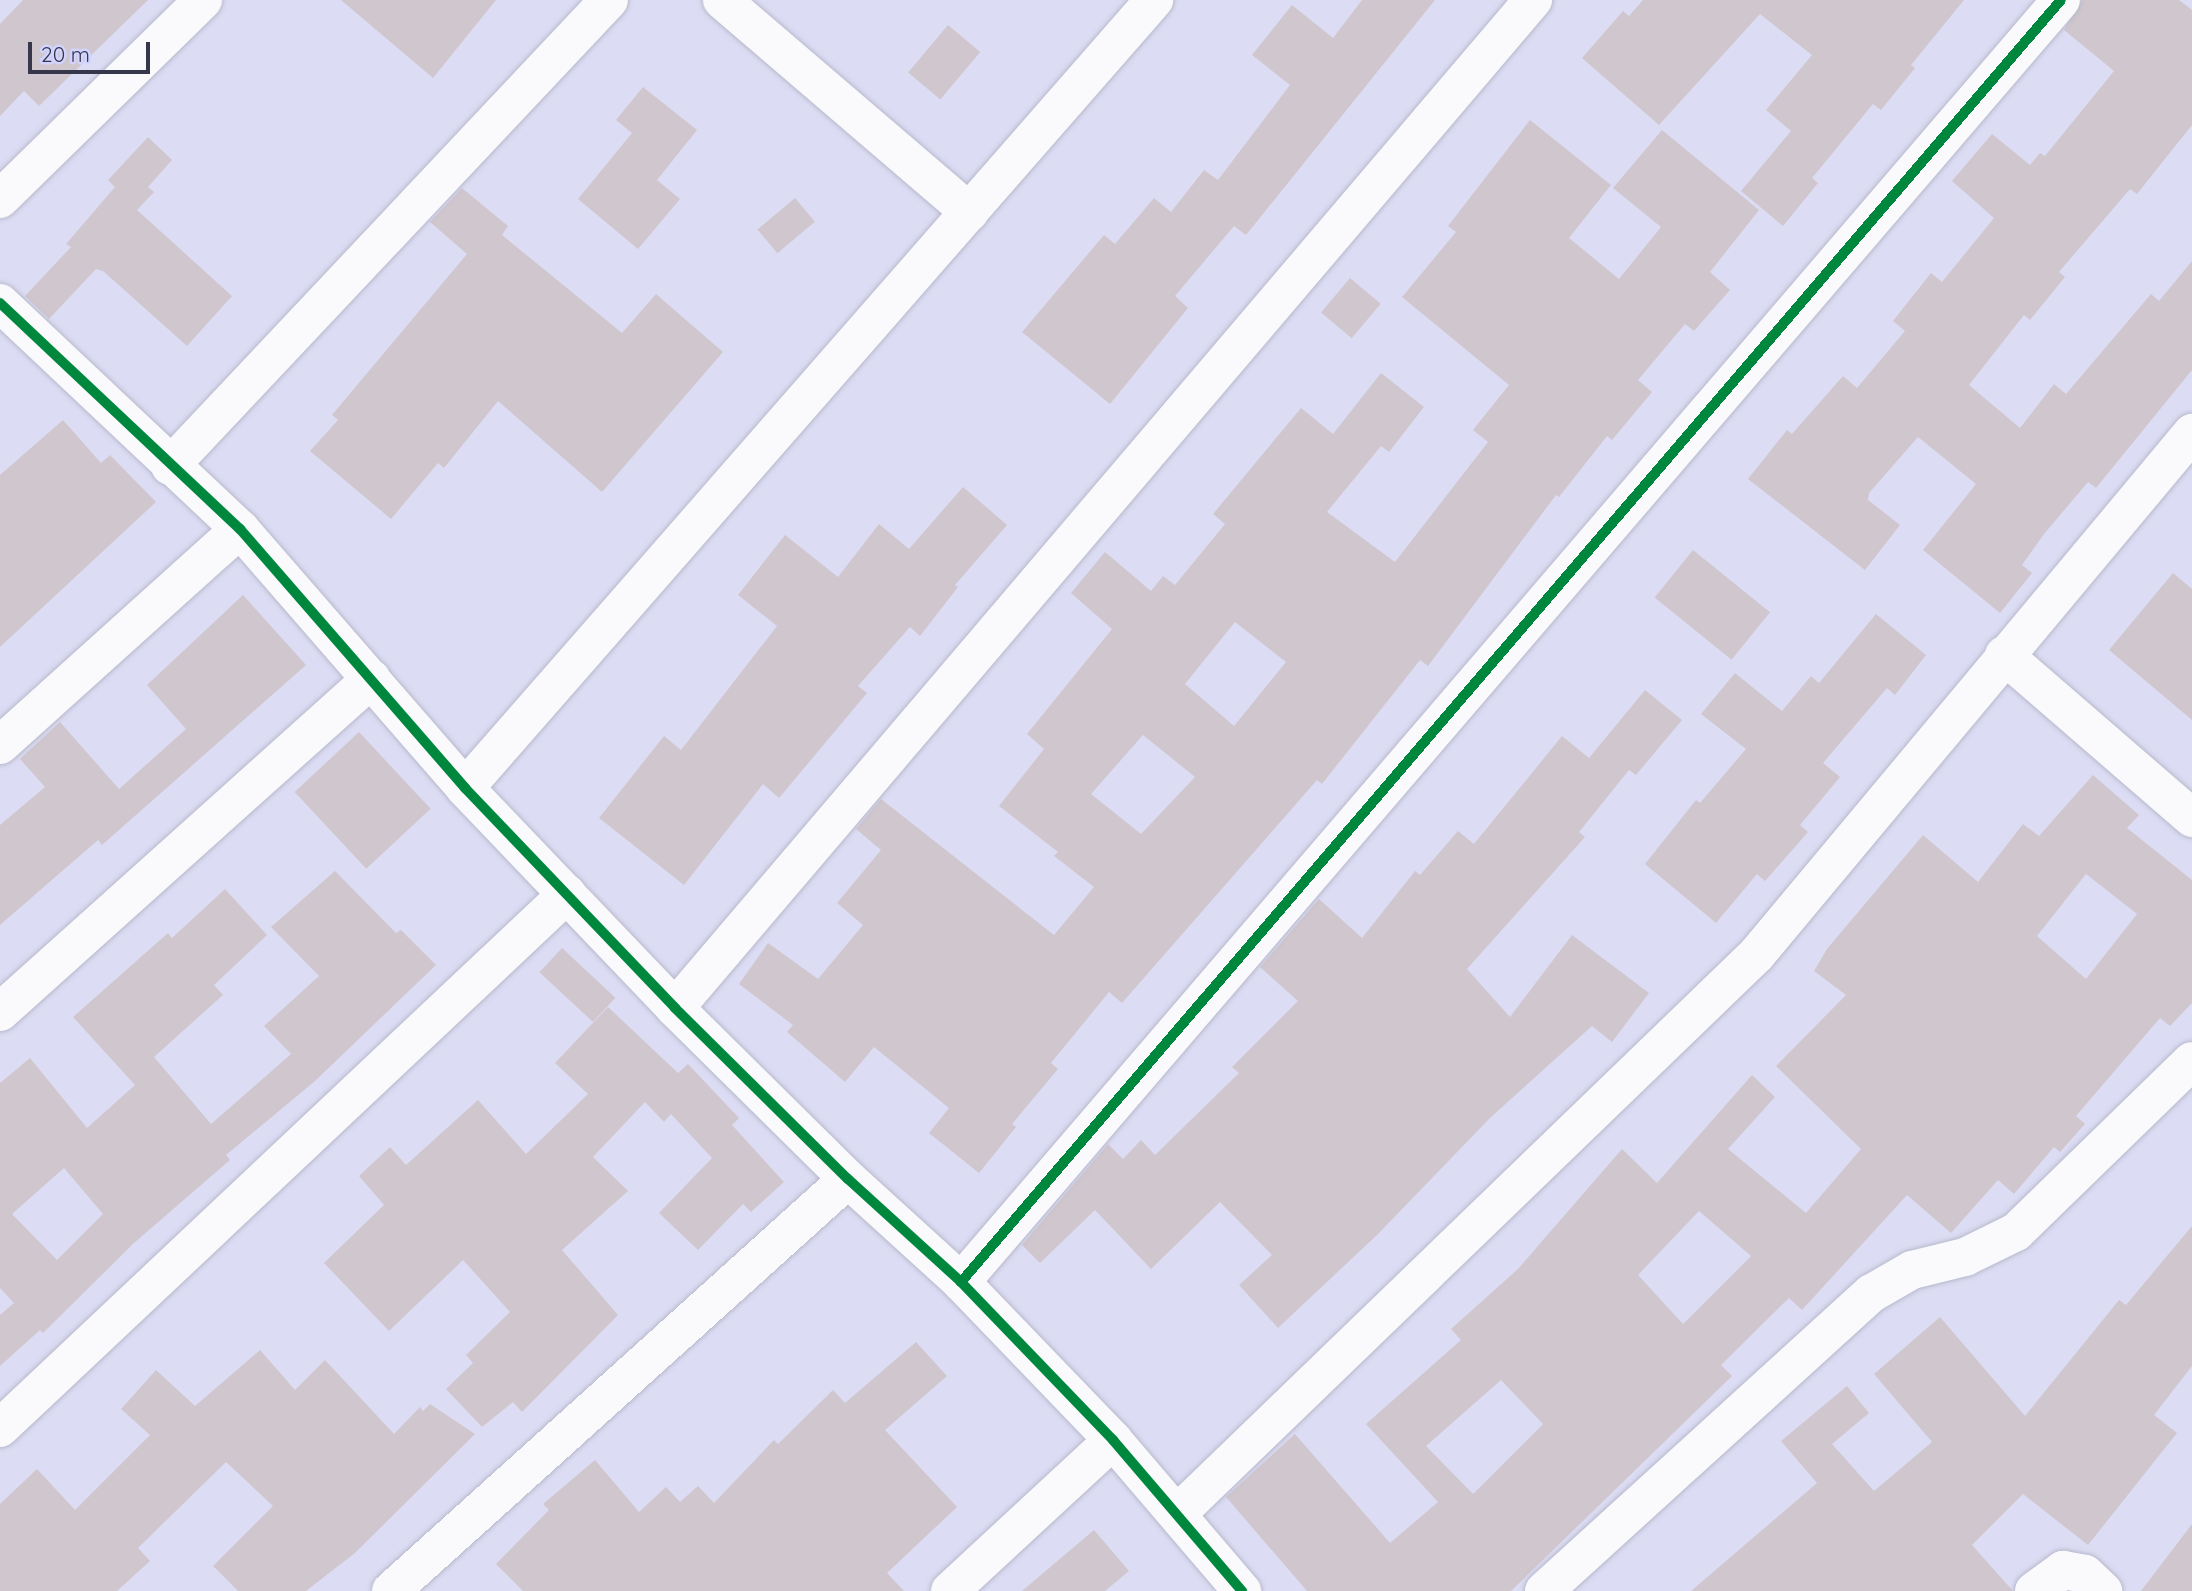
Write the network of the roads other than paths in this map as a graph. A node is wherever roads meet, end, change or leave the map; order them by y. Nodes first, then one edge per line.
1 (203, 0) edge
2 (609, 0) edge
3 (722, 0) edge
4 (1154, 0) edge
5 (1533, 0) edge
6 (2061, 0) edge
7 (0, 199) edge
8 (969, 212) junction
9 (0, 303) edge
10 (2192, 433) edge
11 (170, 466) junction
12 (240, 529) junction
13 (2004, 655) junction
14 (371, 679) junction
15 (0, 745) edge
16 (465, 788) junction
17 (2192, 818) edge
18 (567, 894) junction
19 (675, 1008) junction
20 (0, 1013) edge
21 (2192, 1061) edge
22 (848, 1179) junction
23 (961, 1282) junction
24 (0, 1428) edge
25 (1113, 1440) junction
26 (1177, 1514) junction
27 (391, 1591) edge
28 (950, 1591) edge
29 (1242, 1591) edge
30 (1544, 1591) edge
31 (2034, 1591) edge
32 (2103, 1591) edge

1 - 7 street
2 - 11 street
3 - 8 street
4 - 8 street
5 - 19 street
6 - 23 street
8 - 16 street
9 - 11 street
10 - 13 street
11 - 12 street
12 - 14 street
12 - 15 street
13 - 17 street
13 - 26 street
14 - 16 street
14 - 20 street
16 - 18 street
18 - 19 street
18 - 24 street
19 - 22 street
21 - 30 street
22 - 23 street
22 - 27 street
23 - 25 street
25 - 26 street
25 - 28 street
26 - 29 street
31 - 32 street

